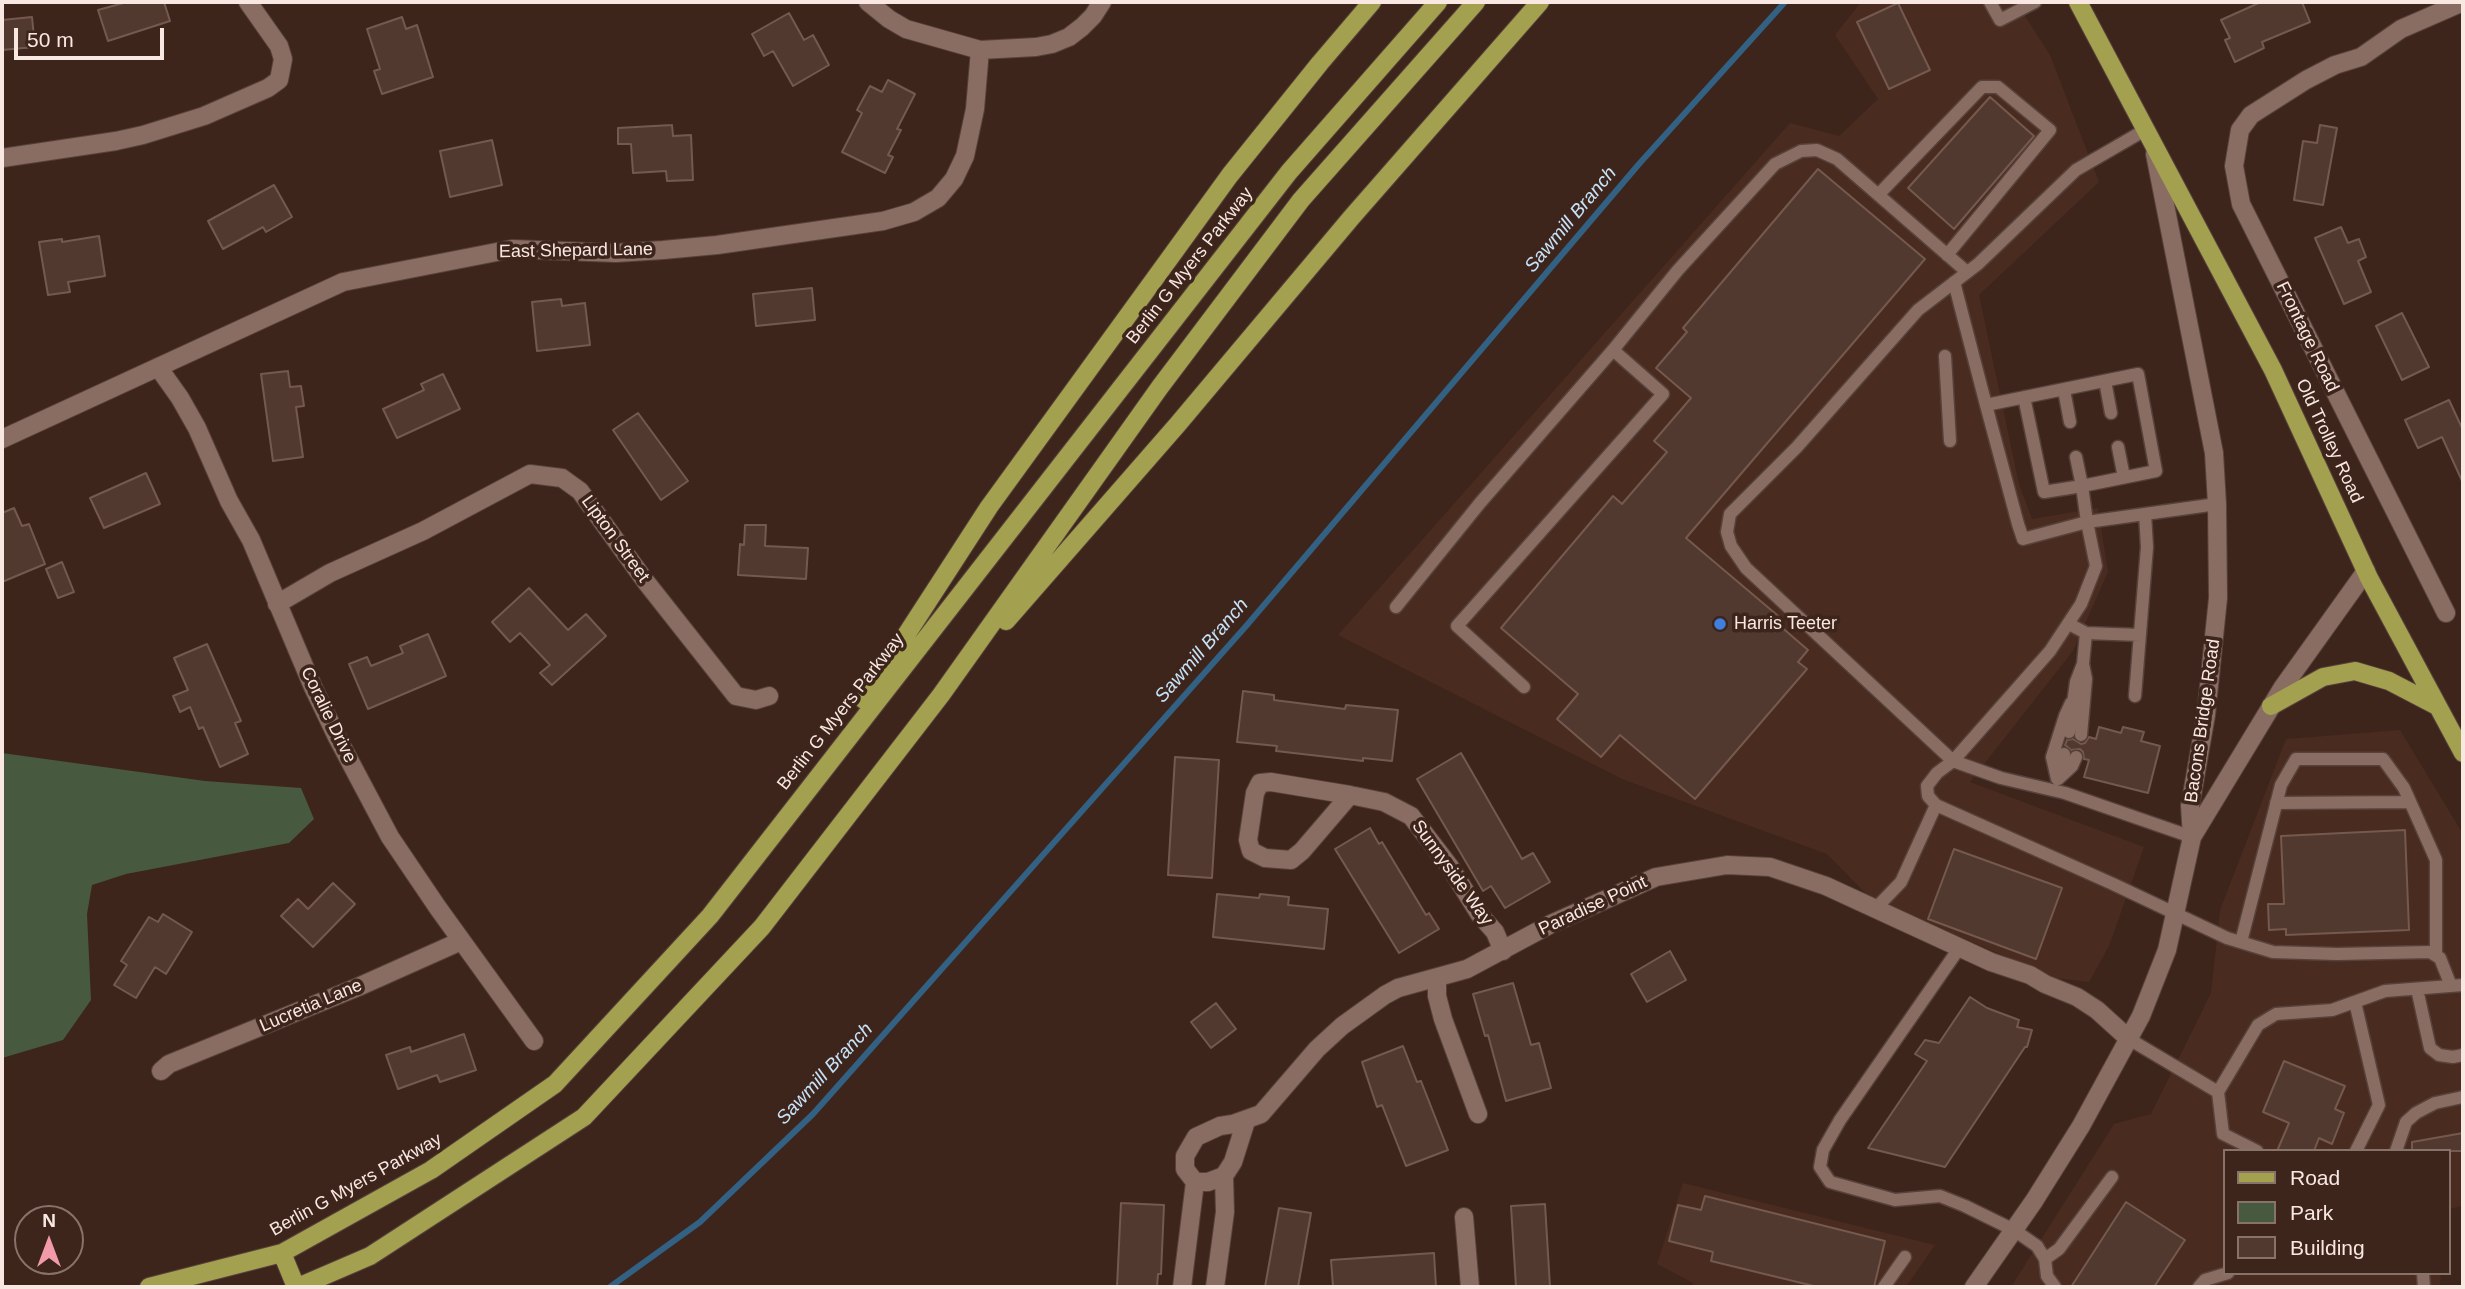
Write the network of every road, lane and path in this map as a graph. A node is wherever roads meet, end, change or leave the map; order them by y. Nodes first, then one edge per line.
1 (248, 2) edge
2 (868, 2) edge
3 (1102, 2) edge
4 (1372, 2) edge
5 (1438, 2) edge
6 (1476, 2) edge
7 (1541, 2) edge
8 (1990, 2) edge
9 (2035, 2) edge
10 (2078, 2) edge
11 (2463, 2) edge
12 (980, 50) junction
13 (2145, 130) junction
14 (2154, 147) junction
15 (2, 158) edge
16 (1879, 194) junction
17 (1947, 255) junction
18 (1967, 272) junction
19 (1954, 282) junction
20 (1613, 350) junction
21 (1945, 356) dead end
22 (158, 367) junction
23 (2105, 381) junction
24 (2064, 390) junction
25 (2024, 397) junction
26 (1986, 405) junction
27 (2111, 413) dead end
28 (2070, 422) dead end
29 (2, 439) edge
30 (1950, 440) dead end
31 (2118, 447) dead end
32 (2076, 457) dead end
33 (2124, 477) junction
34 (2082, 486) junction
35 (2217, 504) junction
36 (2145, 514) junction
37 (2087, 522) junction
38 (2366, 571) junction
39 (277, 604) junction
40 (1396, 607) dead end
41 (2446, 613) dead end
42 (2069, 624) junction
43 (2086, 633) junction
44 (2140, 635) junction
45 (2083, 664) junction
46 (1524, 687) dead end
47 (941, 695) junction
48 (769, 696) dead end
49 (2075, 696) junction
50 (2135, 696) dead end
51 (2271, 706) junction
52 (2437, 706) junction
53 (2463, 753) edge
54 (2070, 755) dead end
55 (1953, 761) junction
56 (2056, 785) junction
57 (1350, 795) junction
58 (799, 799) junction
59 (2410, 802) junction
60 (2276, 803) junction
61 (1936, 805) junction
62 (2192, 836) junction
63 (1875, 909) junction
64 (2175, 912) junction
65 (461, 941) junction
66 (2241, 943) junction
67 (1959, 947) junction
68 (1503, 951) junction
69 (2436, 955) junction
70 (1437, 978) junction
71 (2457, 986) edge
72 (2417, 989) junction
73 (2355, 1002) junction
74 (2129, 1039) junction
75 (534, 1041) dead end
76 (2463, 1055) edge
77 (161, 1071) dead end
78 (2218, 1092) junction
79 (2463, 1097) edge
80 (1478, 1114) dead end
81 (1246, 1121) junction
82 (2253, 1149) edge
83 (2357, 1149) edge
84 (2397, 1149) edge
85 (1224, 1176) junction
86 (2112, 1177) dead end
87 (1195, 1182) junction
88 (1464, 1217) dead end
89 (2014, 1230) junction
90 (282, 1253) junction
91 (1905, 1257) dead end
92 (2045, 1259) junction
93 (2224, 1274) edge
94 (149, 1287) edge
95 (297, 1287) edge
96 (1182, 1287) edge
97 (1215, 1287) edge
98 (1470, 1287) edge
99 (1884, 1287) edge
100 (1974, 1287) edge
101 (2056, 1287) edge
102 (2199, 1287) edge

1 - 15 street
2 - 12 street
3 - 12 street
4 - 58 main road
5 - 58 main road, Berlin G Myers Parkway
6 - 47 main road
7 - 47 main road
8 - 9 lane
10 - 13 main road, Old Trolley Road
11 - 41 street, Frontage Road
12 - 22 street, East Shepard Lane
13 - 14 main road, Old Trolley Road
13 - 18 lane
14 - 35 street, Bacons Bridge Road
14 - 38 main road, Old Trolley Road
16 - 17 lane
16 - 17 lane
16 - 20 lane
17 - 18 lane
18 - 19 lane
19 - 26 lane
19 - 55 lane
20 - 40 lane
20 - 46 lane
21 - 30 lane
22 - 29 street, East Shepard Lane
22 - 39 street, Coralie Drive
23 - 24 lane
23 - 27 lane
23 - 33 lane
24 - 25 lane
24 - 28 lane
25 - 26 lane
25 - 34 lane
26 - 37 lane
31 - 33 lane
32 - 34 lane
33 - 34 lane
34 - 37 lane
35 - 36 lane
35 - 62 street, Bacons Bridge Road
36 - 37 lane
36 - 44 lane
37 - 42 lane
38 - 51 street
38 - 52 main road, Old Trolley Road
39 - 48 street, Lipton Street
39 - 65 street, Coralie Drive
42 - 43 lane
42 - 55 lane
43 - 44 lane
43 - 45 lane
44 - 50 lane
45 - 49 lane
45 - 49 lane
47 - 95 main road
49 - 56 lane
51 - 52 main road
51 - 62 street
52 - 53 main road, Old Trolley Road
54 - 56 lane
55 - 56 lane
55 - 61 lane
56 - 62 lane
57 - 57 street, Sunnyside Way
57 - 68 street, Sunnyside Way
58 - 90 main road, Berlin G Myers Parkway
59 - 60 lane
59 - 60 lane
59 - 69 lane
60 - 66 lane
61 - 63 lane
61 - 64 lane
62 - 64 street, Bacons Bridge Road
63 - 67 street, Paradise Point
63 - 68 street, Paradise Point
64 - 66 lane
64 - 74 street, Bacons Bridge Road
65 - 75 street, Coralie Drive
65 - 77 street, Lucretia Lane
66 - 69 lane
67 - 74 street, Paradise Point
67 - 89 lane
68 - 70 street, Paradise Point
69 - 71 lane
70 - 80 street
70 - 81 street, Paradise Point
71 - 72 lane
72 - 73 lane
72 - 76 lane
73 - 78 lane
73 - 83 lane
74 - 78 lane
74 - 89 street, Bacons Bridge Road
78 - 82 lane
79 - 84 lane
81 - 85 street
81 - 87 street, Paradise Point
85 - 87 street
85 - 97 street
86 - 92 lane
87 - 96 street
88 - 98 street
89 - 92 lane
89 - 100 street, Bacons Bridge Road
90 - 94 main road, Berlin G Myers Parkway
90 - 95 main road
91 - 99 lane
92 - 101 lane
93 - 102 lane

